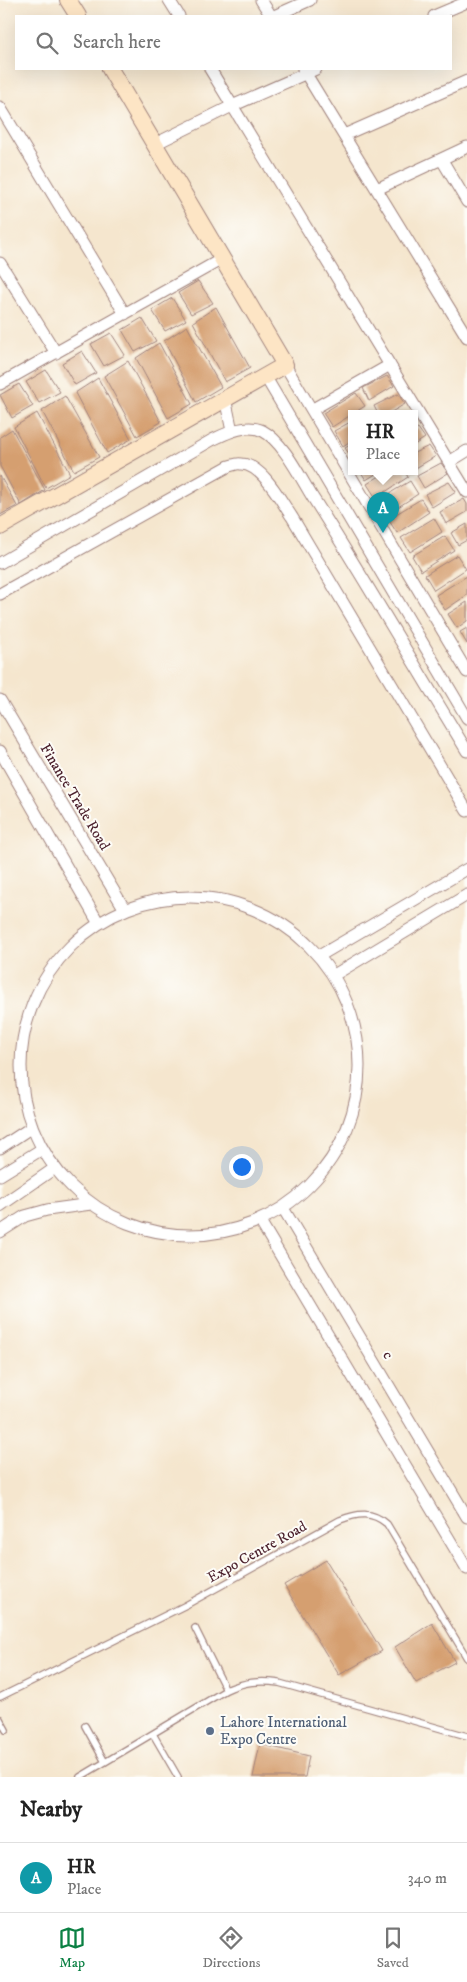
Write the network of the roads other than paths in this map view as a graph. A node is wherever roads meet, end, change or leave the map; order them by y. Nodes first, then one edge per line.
1 (68, 0) edge
2 (169, 0) edge
3 (261, 0) edge
4 (310, 0) edge
5 (467, 2) edge
6 (77, 15) edge
7 (178, 15) edge
8 (272, 15) edge
9 (275, 15) edge
10 (436, 15) edge
11 (111, 70) edge
12 (211, 70) edge
13 (308, 70) edge
14 (467, 81) edge
15 (232, 106) junction
16 (0, 107) edge
17 (344, 135) junction
18 (155, 144) junction
19 (467, 148) edge
20 (442, 160) junction
21 (377, 189) junction
22 (467, 202) edge
23 (222, 259) junction
24 (0, 263) edge
25 (125, 314) junction
26 (467, 337) edge
27 (56, 353) junction
28 (285, 364) junction
29 (390, 365) junction
30 (265, 376) junction
31 (0, 384) edge
32 (225, 398) junction
33 (313, 410) junction
34 (417, 410) edge
35 (418, 411) edge
36 (232, 431) junction
37 (467, 451) edge
38 (449, 462) junction
39 (348, 470) edge
40 (351, 475) edge
41 (467, 492) edge
42 (0, 527) edge
43 (0, 563) edge
44 (0, 594) edge
45 (467, 672) edge
46 (0, 700) edge
47 (467, 718) edge
48 (0, 751) edge
49 (467, 751) edge
50 (467, 811) edge
51 (467, 869) edge
52 (467, 895) edge
53 (124, 908) junction
54 (98, 922) junction
55 (320, 956) junction
56 (334, 976) junction
57 (32, 1127) junction
58 (0, 1148) edge
59 (42, 1149) junction
60 (55, 1168) junction
61 (0, 1175) edge
62 (91, 1204) junction
63 (0, 1206) edge
64 (284, 1208) junction
65 (260, 1221) junction
66 (0, 1232) edge
67 (467, 1517) edge
68 (467, 1569) edge
69 (195, 1628) dead end
70 (467, 1658) edge
71 (226, 1690) junction
72 (0, 1697) edge
73 (0, 1720) edge
74 (85, 1726) dead end
75 (6, 1730) dead end
76 (153, 1734) junction
77 (467, 1736) edge
78 (105, 1762) junction
79 (80, 1777) edge
80 (178, 1777) edge

1 - 6 street
2 - 7 street
3 - 8 street
4 - 9 street
5 - 10 street
11 - 18 street
12 - 15 street
13 - 15 street
13 - 17 street
14 - 17 street
15 - 18 street
15 - 29 street
16 - 25 street
17 - 21 street
18 - 23 street
19 - 20 street
20 - 21 street
20 - 22 street
21 - 26 street
23 - 25 street
23 - 28 street
24 - 27 street
25 - 27 street
27 - 31 street
28 - 30 street
28 - 33 street
29 - 33 street
29 - 34 street
30 - 32 street
30 - 47 street
32 - 36 street
32 - 42 street
33 - 39 street
35 - 38 street
36 - 43 street
36 - 49 street
37 - 38 street
38 - 41 street
40 - 45 street
44 - 50 street
46 - 53 street, Finance Trade Road
48 - 54 street
51 - 55 street
52 - 56 street
53 - 54 street
53 - 55 street
54 - 57 street
55 - 56 street
56 - 64 street
57 - 58 street
57 - 59 street
59 - 60 street
59 - 61 street
60 - 62 street
60 - 63 street
62 - 65 street
62 - 66 street
64 - 65 street
64 - 67 street, c
65 - 68 street
69 - 71 lane
70 - 72 lane, Expo Centre Road
71 - 76 lane
71 - 77 lane
73 - 75 lane
74 - 78 lane
76 - 78 lane
76 - 80 lane
78 - 79 lane

